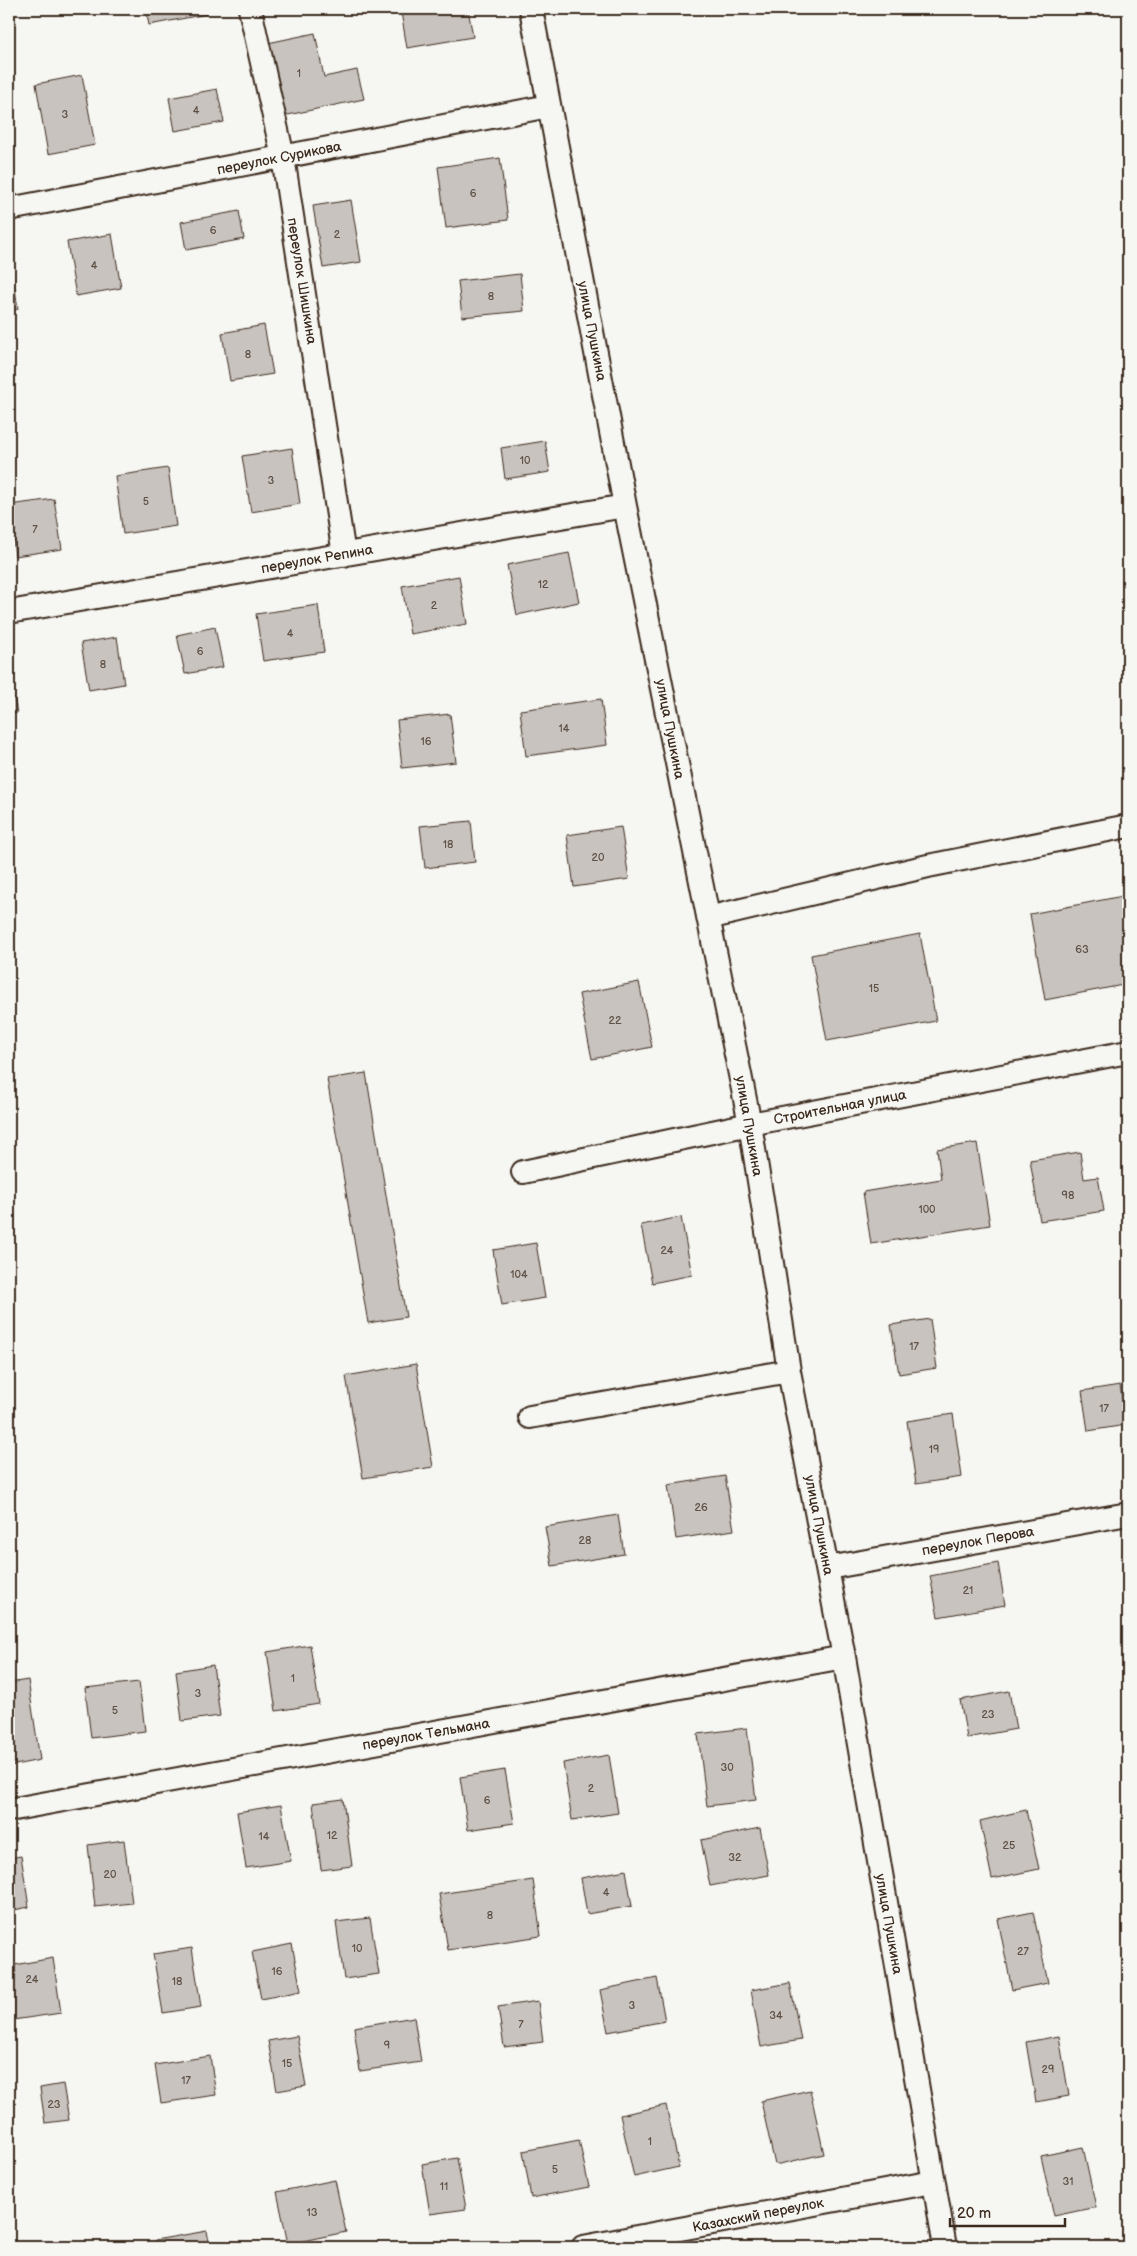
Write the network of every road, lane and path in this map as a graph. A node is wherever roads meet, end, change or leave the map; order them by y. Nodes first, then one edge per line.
1 (250, 9) edge
2 (532, 9) edge
3 (549, 106) junction
4 (283, 157) junction
5 (9, 209) edge
6 (625, 506) junction
7 (344, 555) junction
8 (9, 612) edge
9 (1128, 826) edge
10 (708, 918) junction
11 (1128, 1052) edge
12 (750, 1124) junction
13 (523, 1172) dead end
14 (789, 1371) junction
15 (530, 1417) dead end
16 (1128, 1514) edge
17 (828, 1568) junction
18 (844, 1657) junction
19 (9, 1810) edge
20 (933, 2182) junction
21 (583, 2247) edge
22 (945, 2247) edge

1 - 4 lane, переулок Шишкина
2 - 3 lane, улица Пушкина
3 - 4 lane, переулок Сурикова
3 - 6 lane, улица Пушкина
4 - 5 lane, переулок Сурикова
4 - 7 lane, переулок Шишкина
6 - 7 lane, переулок Репина
6 - 10 lane, улица Пушкина
7 - 8 lane, переулок Репина
9 - 10 lane
10 - 12 lane, улица Пушкина
11 - 12 lane, Строительная улица
12 - 13 lane, Строительная улица
12 - 14 lane, улица Пушкина
14 - 15 lane
14 - 17 lane, улица Пушкина
16 - 17 lane, переулок Перова
17 - 18 lane, улица Пушкина
18 - 19 lane, переулок Тельмана
18 - 20 lane, улица Пушкина
20 - 21 lane, Казахский переулок
20 - 22 lane, улица Пушкина

